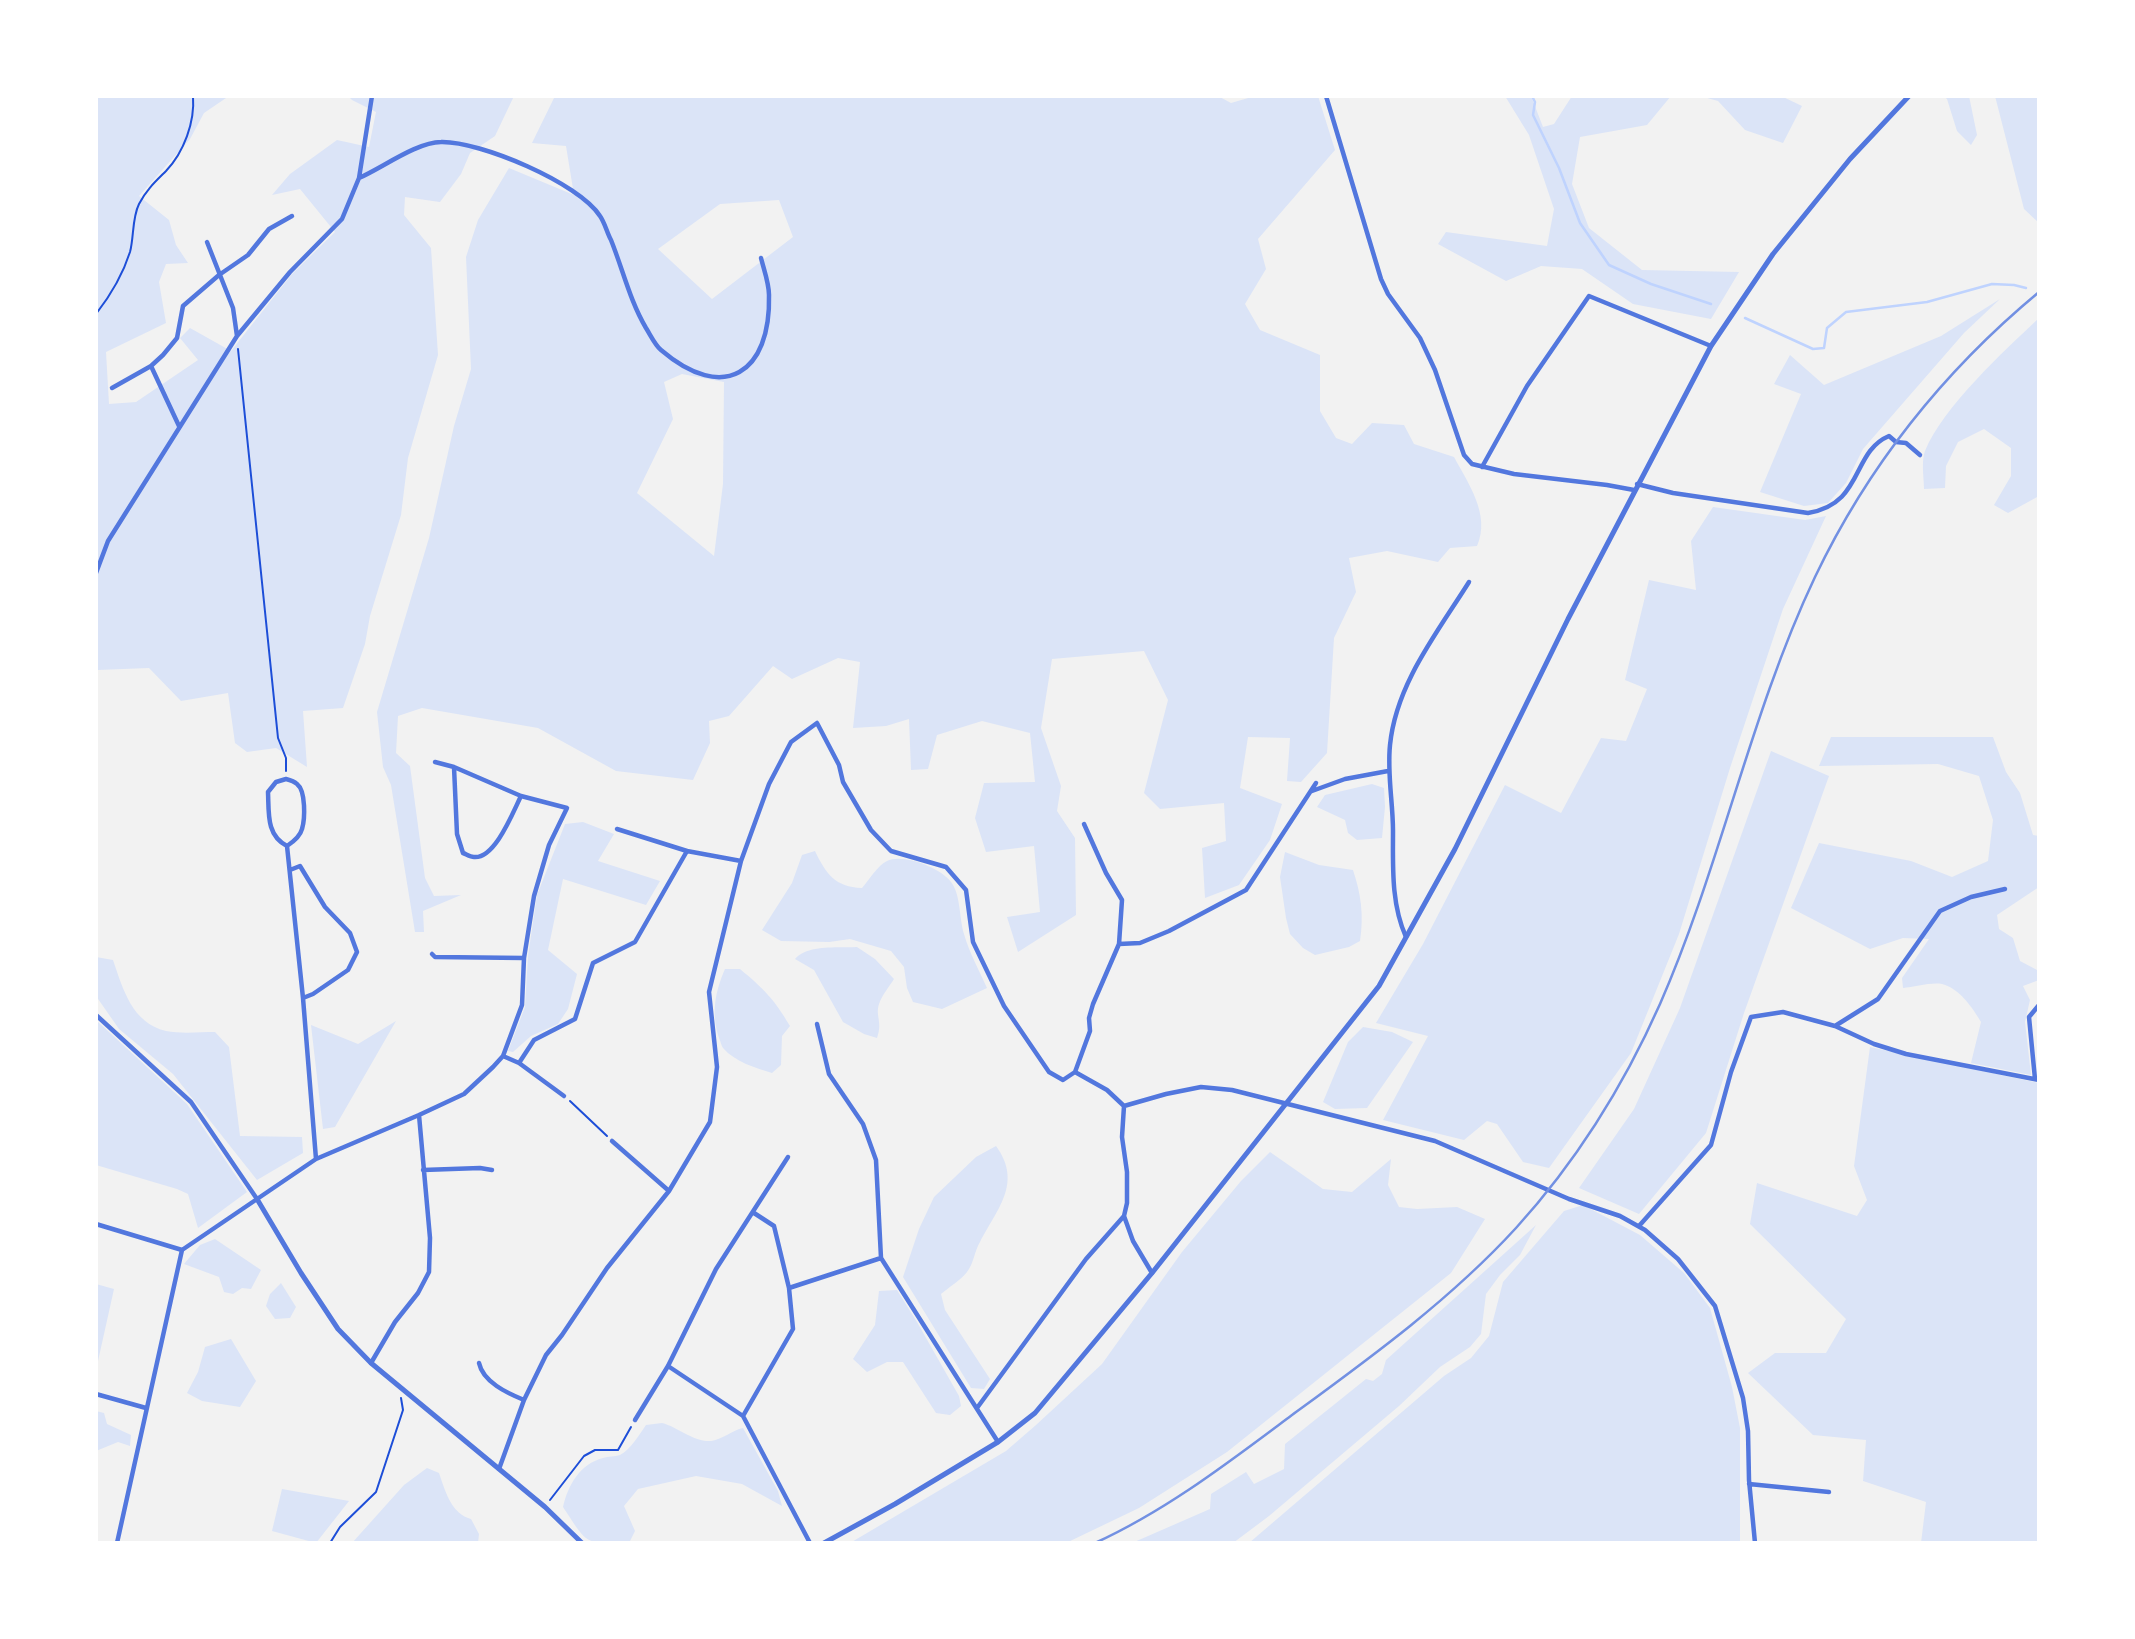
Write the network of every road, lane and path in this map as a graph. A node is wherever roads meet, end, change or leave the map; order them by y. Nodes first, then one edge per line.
1 (193, 96) edge
2 (372, 96) edge
3 (1326, 96) edge
4 (1909, 96) edge
5 (359, 178) junction
6 (292, 216) dead end
7 (207, 242) dead end
8 (761, 258) dead end
9 (219, 275) junction
10 (96, 314) edge
11 (237, 336) junction
12 (1711, 346) junction
13 (151, 366) junction
14 (112, 388) dead end
15 (179, 427) junction
16 (1920, 455) dead end
17 (1482, 467) junction
18 (1635, 487) junction
19 (96, 573) edge
20 (1469, 582) dead end
21 (435, 762) dead end
22 (454, 767) junction
23 (1388, 771) junction
24 (286, 779) junction
25 (1316, 783) dead end
26 (1311, 791) junction
27 (521, 796) junction
28 (1084, 824) dead end
29 (617, 830) dead end
30 (287, 846) junction
31 (687, 851) junction
32 (741, 861) junction
33 (290, 870) junction
34 (2005, 889) dead end
35 (1406, 937) junction
36 (1119, 944) junction
37 (432, 954) dead end
38 (524, 958) junction
39 (303, 998) junction
40 (2039, 1005) edge
41 (96, 1015) edge
42 (817, 1024) dead end
43 (1835, 1026) junction
44 (503, 1056) junction
45 (519, 1063) junction
46 (1075, 1072) junction
47 (2037, 1079) edge
48 (564, 1096) joint
49 (1287, 1105) junction
50 (1124, 1106) junction
51 (419, 1115) junction
52 (612, 1141) joint
53 (788, 1157) dead end
54 (316, 1159) junction
55 (423, 1170) junction
56 (492, 1170) dead end
57 (669, 1191) junction
58 (257, 1199) junction
59 (754, 1213) junction
60 (1124, 1216) junction
61 (96, 1224) edge
62 (1639, 1226) junction
63 (182, 1250) junction
64 (881, 1258) junction
65 (1152, 1273) junction
66 (789, 1288) junction
67 (371, 1363) junction
68 (479, 1363) dead end
69 (668, 1366) junction
70 (398, 1386) junction
71 (96, 1394) edge
72 (524, 1400) junction
73 (146, 1408) junction
74 (977, 1408) junction
75 (743, 1416) junction
76 (635, 1420) joint
77 (998, 1442) junction
78 (499, 1469) junction
79 (1749, 1484) junction
80 (1829, 1492) dead end
81 (545, 1507) junction
82 (117, 1543) edge
83 (330, 1543) edge
84 (582, 1543) edge
85 (810, 1543) edge
86 (824, 1543) edge
87 (1755, 1543) edge

1 - 10 path
2 - 5 street
3 - 17 street
4 - 12 street
5 - 8 street
5 - 11 street
6 - 9 street
7 - 9 street
9 - 11 street
9 - 13 street
11 - 15 street
11 - 24 path
12 - 17 street
12 - 18 street
13 - 14 street
13 - 15 street
15 - 19 street
16 - 18 street
17 - 18 street
18 - 35 street
20 - 23 street
21 - 22 street
22 - 27 street
22 - 27 street
23 - 26 street
23 - 35 street
24 - 30 street
24 - 30 street
25 - 26 street
26 - 36 street
27 - 38 street
28 - 36 street
29 - 31 street
30 - 33 street
31 - 32 street
31 - 45 street
32 - 46 street
32 - 57 street
33 - 39 street
33 - 39 street
34 - 43 street
35 - 49 street
36 - 46 street
37 - 38 street
38 - 44 street
39 - 54 street
40 - 47 street
41 - 58 street
42 - 64 street
43 - 47 street
43 - 62 street
44 - 45 street
44 - 51 street
45 - 48 street
46 - 50 street
48 - 52 path
49 - 50 street
49 - 62 street
49 - 65 street
50 - 60 street
51 - 54 street
51 - 55 street
52 - 57 street
53 - 59 street
54 - 58 street
55 - 56 street
55 - 67 street
57 - 72 street
58 - 63 street
58 - 67 street
59 - 66 street
59 - 69 street
60 - 65 street
60 - 74 street
61 - 63 street
62 - 79 street
63 - 73 street
64 - 66 street
64 - 74 street
65 - 77 street
66 - 75 street
67 - 70 street
68 - 72 street
69 - 75 street
69 - 76 street
70 - 78 street
70 - 83 path
71 - 73 street
72 - 78 street
73 - 82 street
74 - 77 street
75 - 85 street
76 - 81 path
77 - 86 street
78 - 81 street
79 - 80 street
79 - 87 street
81 - 84 street

